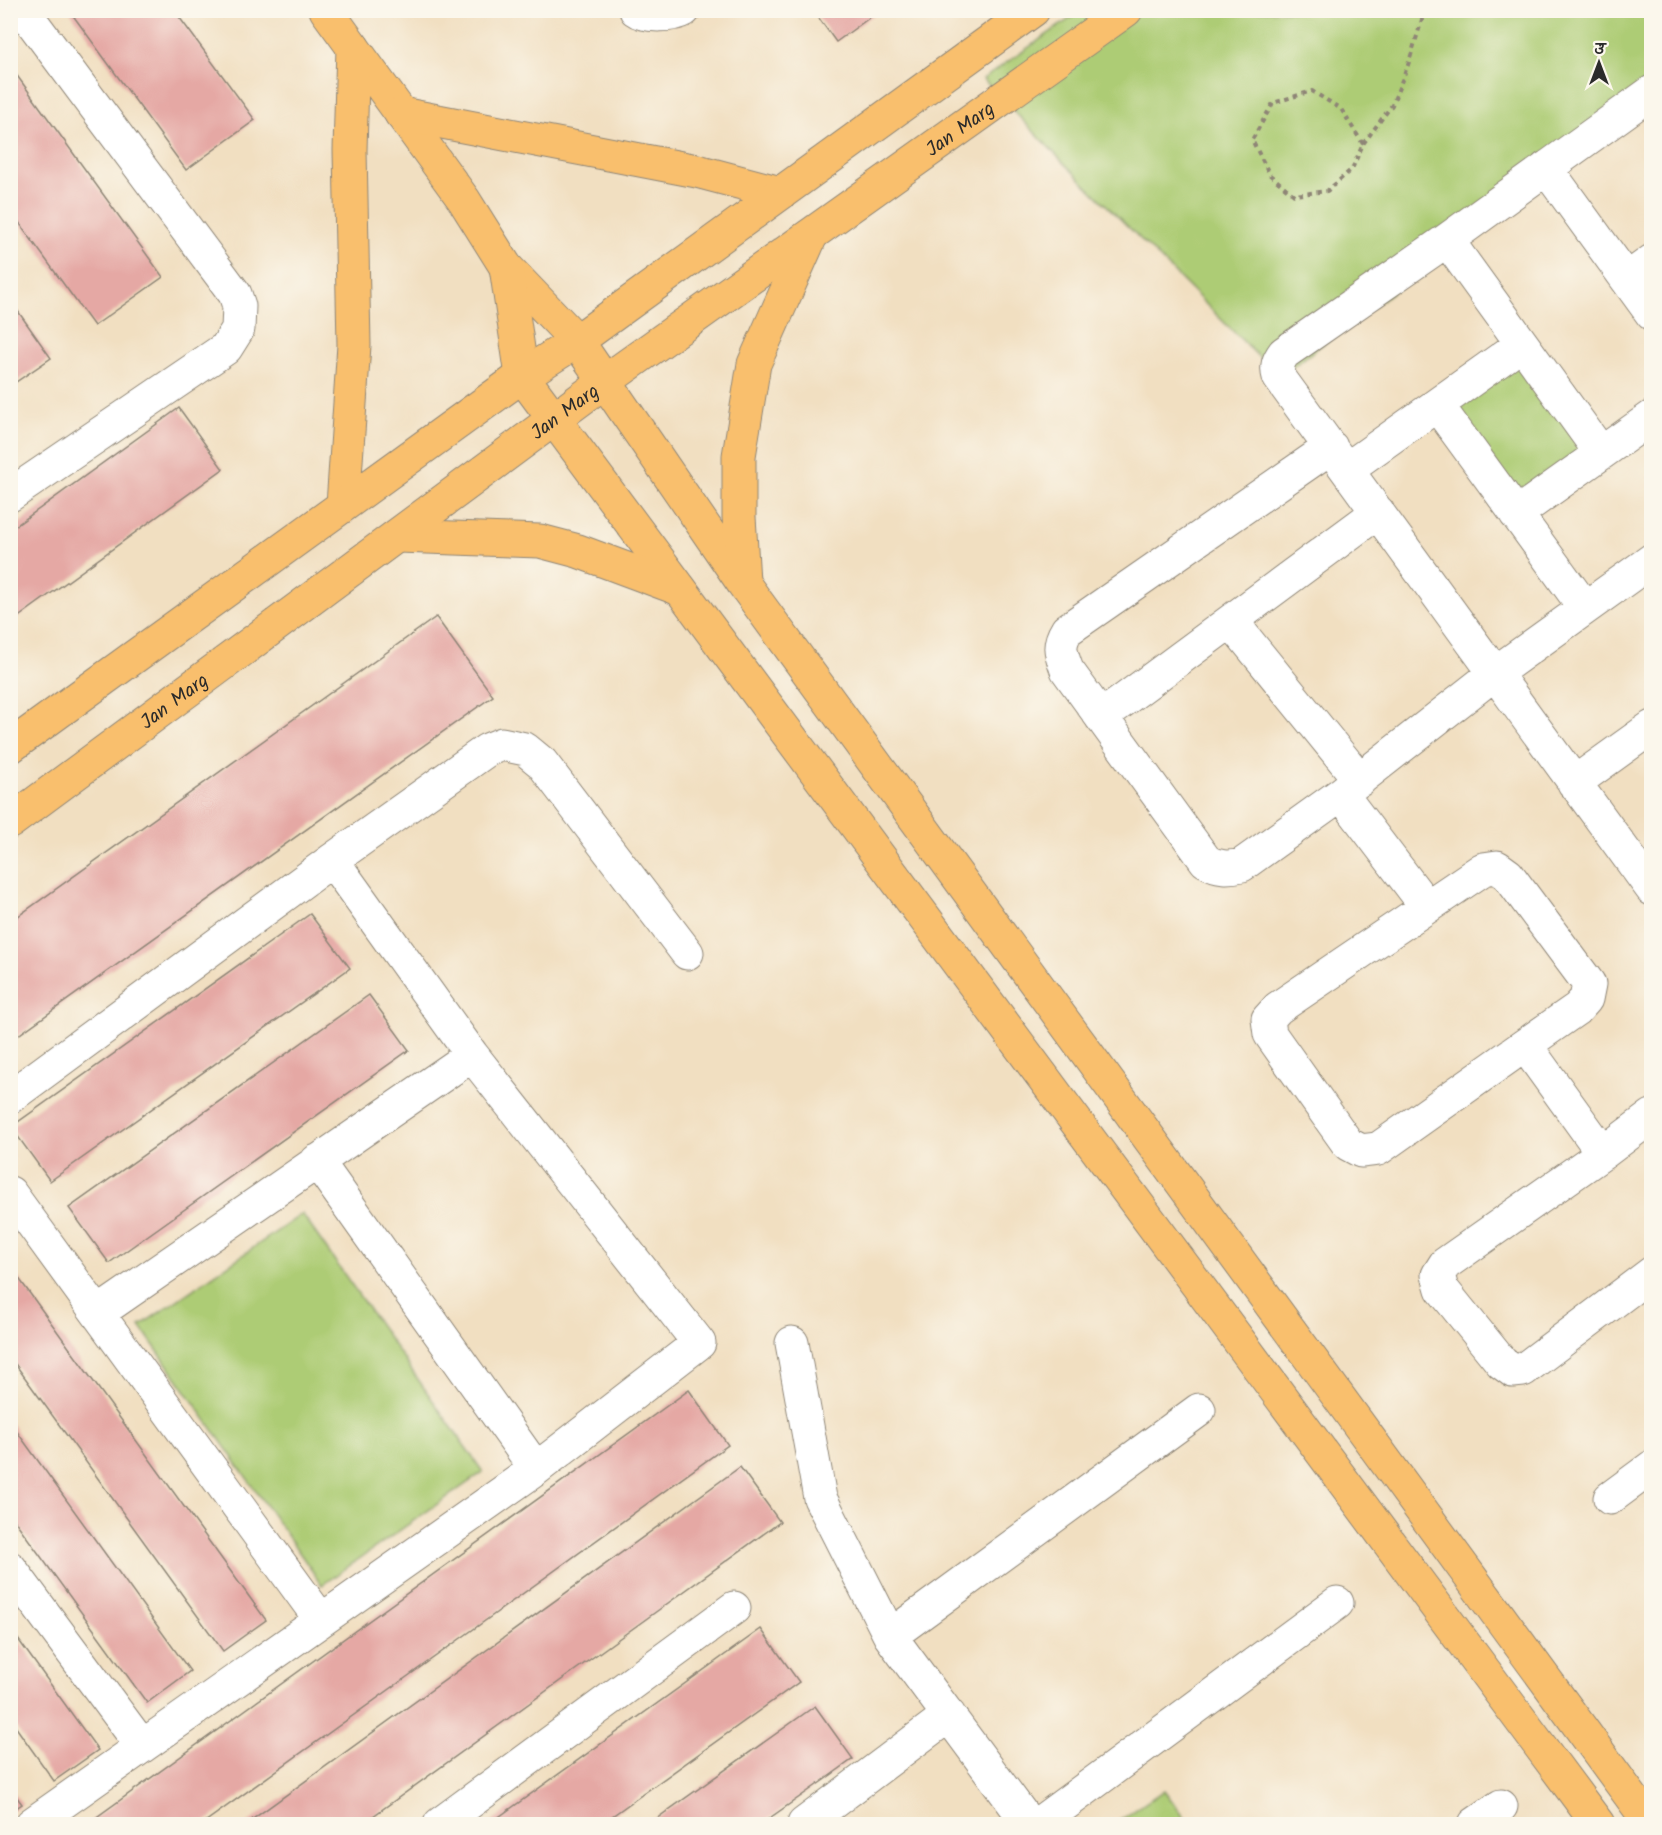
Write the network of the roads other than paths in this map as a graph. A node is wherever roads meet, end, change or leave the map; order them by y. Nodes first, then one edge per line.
1 (23, 10) edge
2 (326, 10) edge
3 (636, 10) edge
4 (684, 10) edge
5 (1034, 10) edge
6 (1126, 10) edge
7 (353, 47) junction
8 (1652, 92) edge
9 (402, 114) junction
10 (1546, 168) junction
11 (780, 193) junction
12 (810, 237) junction
13 (1447, 240) junction
14 (506, 267) junction
15 (1639, 270) edge
16 (1652, 314) edge
17 (577, 341) junction
18 (1522, 344) junction
19 (522, 376) junction
20 (604, 382) junction
21 (1437, 405) junction
22 (1652, 417) edge
23 (555, 420) junction
24 (1602, 453) junction
25 (1339, 458) junction
26 (13, 489) edge
27 (343, 505) junction
28 (1378, 512) junction
29 (1516, 514) junction
30 (398, 536) junction
31 (1652, 560) edge
32 (743, 583) junction
33 (680, 589) junction
34 (1585, 608) junction
35 (1231, 621) junction
36 (1495, 673) junction
37 (1101, 717) junction
38 (1652, 728) edge
39 (10, 747) edge
40 (1574, 783) junction
41 (1351, 787) junction
42 (10, 822) edge
43 (332, 860) junction
44 (1652, 889) edge
45 (1427, 908) junction
46 (687, 953) dead end
47 (1525, 1045) junction
48 (472, 1055) junction
49 (10, 1097) edge
50 (1652, 1116) edge
51 (1603, 1153) junction
52 (317, 1161) junction
53 (10, 1193) edge
54 (1652, 1273) edge
55 (98, 1313) junction
56 (792, 1343) dead end
57 (1199, 1410) dead end
58 (1652, 1467) edge
59 (536, 1469) junction
60 (1610, 1497) dead end
61 (10, 1568) edge
62 (1337, 1603) dead end
63 (734, 1608) dead end
64 (321, 1620) junction
65 (890, 1636) junction
66 (949, 1715) junction
67 (142, 1746) junction
68 (1501, 1806) dead end
69 (32, 1824) edge
70 (440, 1824) edge
71 (804, 1824) edge
72 (1029, 1824) edge
73 (1038, 1824) edge
74 (1475, 1824) edge
75 (1598, 1824) edge
76 (1651, 1824) edge

1 - 26 street
2 - 7 main road
3 - 4 street
5 - 11 main road
6 - 12 main road, Jan Marg
7 - 9 main road
7 - 27 main road
8 - 10 street
9 - 11 main road
9 - 14 main road
10 - 13 street
10 - 15 street
11 - 17 main road
12 - 20 main road, Jan Marg
12 - 32 main road
13 - 18 street
13 - 25 street
14 - 17 main road
14 - 19 main road
15 - 16 street
17 - 19 main road
17 - 20 main road
18 - 21 street
18 - 24 street
19 - 23 main road
19 - 27 main road
20 - 23 main road, Jan Marg
20 - 32 main road
21 - 25 street
21 - 29 street
22 - 24 street
23 - 30 main road, Jan Marg
23 - 33 main road
24 - 29 street
25 - 28 street
25 - 37 street
27 - 39 main road
28 - 35 street
28 - 36 street
29 - 34 street
30 - 33 main road
30 - 42 main road, Jan Marg
31 - 34 street
32 - 76 main road
33 - 75 main road
34 - 36 street
35 - 37 street
35 - 41 street
36 - 40 street
36 - 41 street
37 - 41 street
38 - 40 street
40 - 44 street
41 - 45 street
43 - 46 street
43 - 48 street
43 - 49 street
45 - 47 street
45 - 47 street
47 - 51 street
48 - 52 street
48 - 59 street
50 - 51 street
51 - 54 street
52 - 55 street
52 - 59 street
53 - 55 street
55 - 64 street
56 - 65 street
57 - 65 street
58 - 60 street
59 - 64 street
61 - 67 street
62 - 73 street
63 - 70 street
64 - 67 street
65 - 66 street
66 - 71 street
66 - 72 street
67 - 69 street
68 - 74 street

